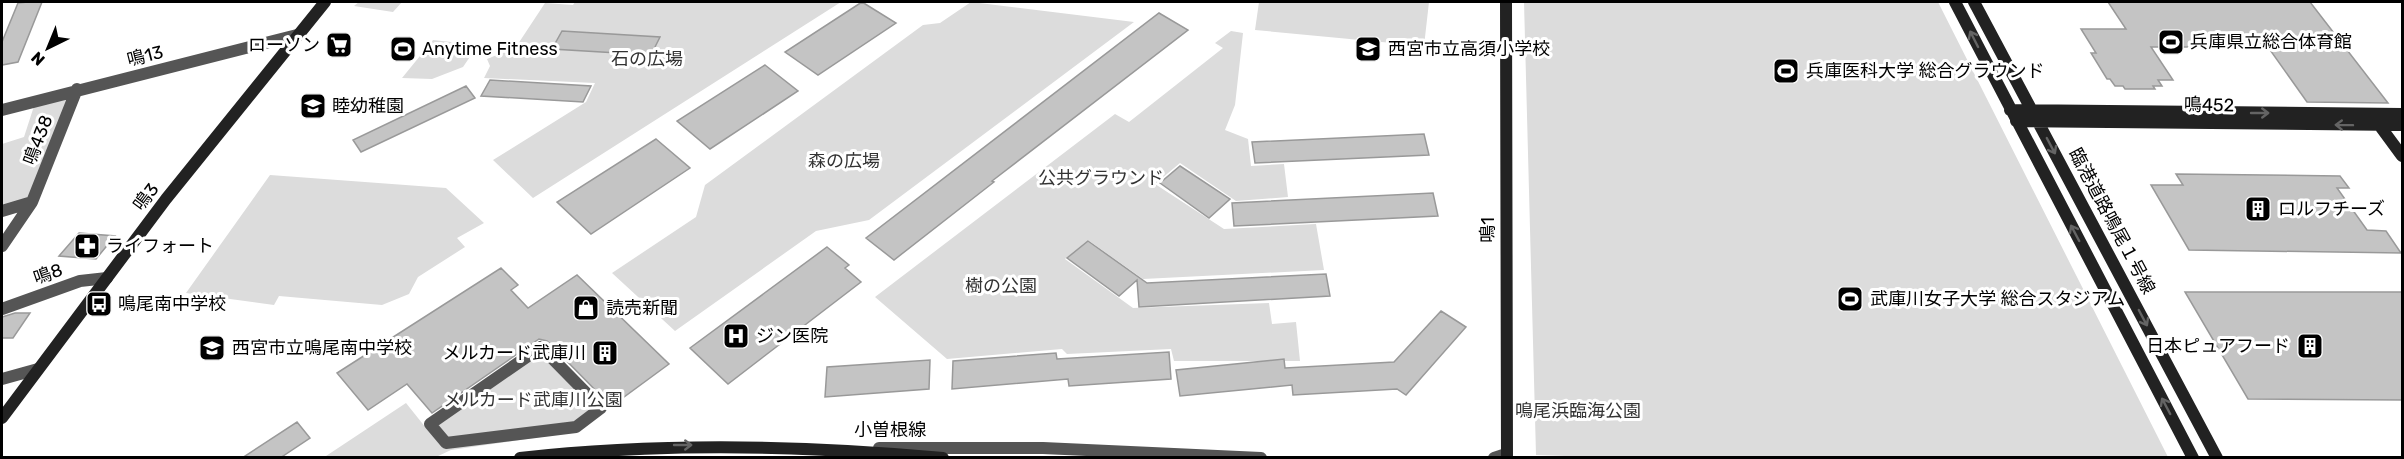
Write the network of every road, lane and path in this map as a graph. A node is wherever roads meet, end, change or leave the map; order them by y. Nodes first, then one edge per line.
1 (325, 2) edge
2 (1506, 2) edge
3 (1954, 2) edge
4 (1974, 2) edge
5 (297, 35) junction
6 (77, 89) junction
7 (2, 110) edge
8 (2370, 114) junction
9 (2403, 114) edge
10 (2013, 116) junction
11 (2036, 116) junction
12 (2379, 125) junction
13 (2403, 125) edge
14 (2403, 156) edge
15 (32, 202) junction
16 (2, 211) edge
17 (2, 244) edge
18 (107, 278) junction
19 (2, 309) edge
20 (38, 369) junction
21 (2, 379) edge
22 (2, 418) edge
23 (446, 443) joint
24 (839, 448) junction
25 (1502, 456) edge
26 (520, 458) edge
27 (943, 458) edge
28 (1261, 458) edge
29 (2193, 458) edge
30 (2217, 458) edge

1 - 5 street, 鳴3
2 - 25 street, 鳴1
10 -> 3 street
4 - 11 street, 臨港道路鳴尾１号線
5 - 6 street, 鳴13
5 - 18 street, 鳴3
6 - 7 street, 鳴13
6 - 15 street, 鳴438
8 - 9 street, 鳴452
11 -> 8 street, 鳴452
8 - 12 street
10 - 11 street, 鳴452
29 -> 10 street
12 -> 11 street, 鳴452
11 -> 30 street, 臨港道路鳴尾１号線
12 - 13 street, 鳴452
12 - 14 street
15 - 16 street
15 - 17 street, 鳴438
18 - 19 street, 鳴8
18 - 20 street, 鳴3
20 - 21 street
20 - 22 street, 鳴3
23 - 23 street
26 -> 24 street, 小曽根線
24 - 27 street
24 - 28 street, 小曽根線

